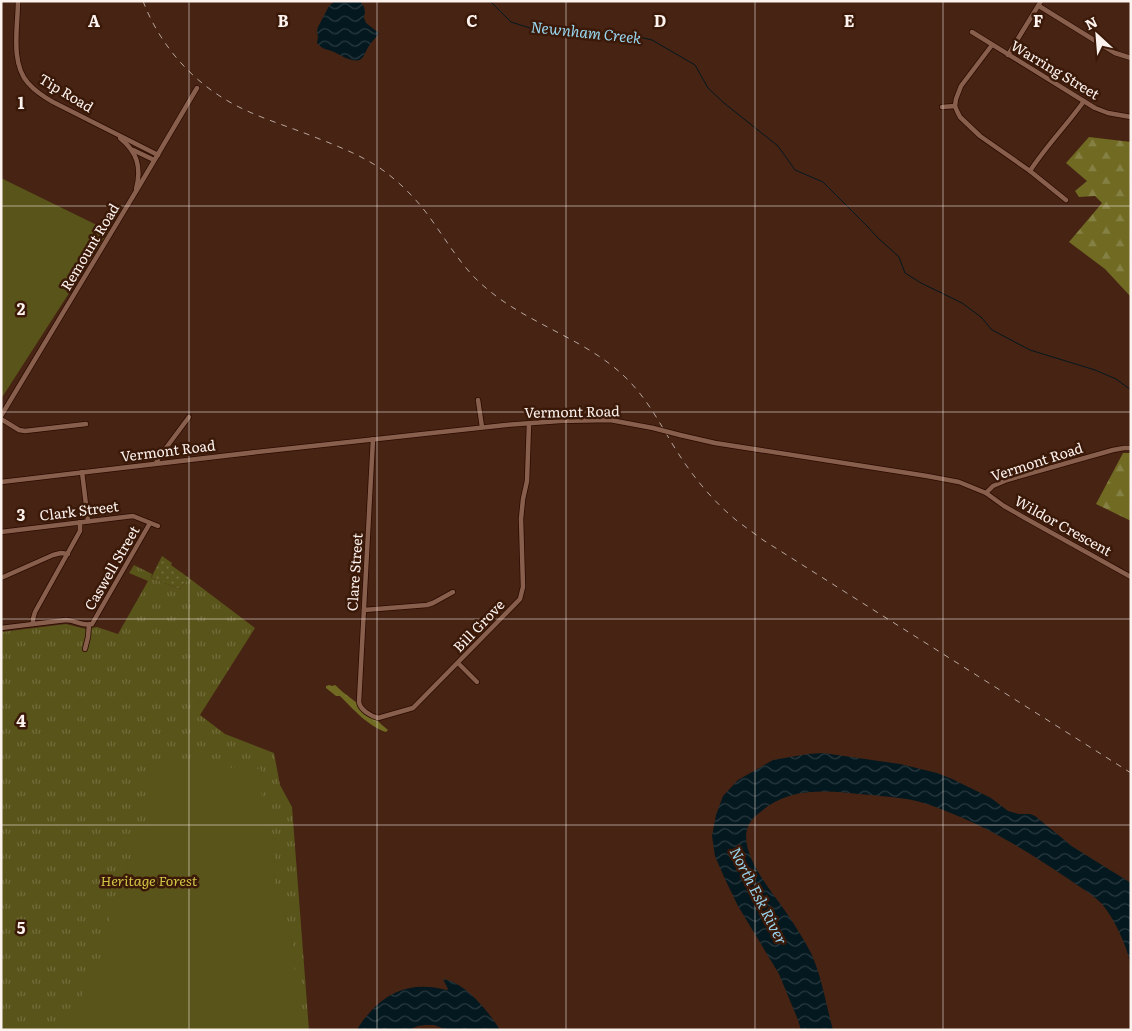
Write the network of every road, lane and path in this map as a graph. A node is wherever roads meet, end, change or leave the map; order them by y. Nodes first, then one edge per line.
1 (18, 1) edge
2 (1040, 4) edge
3 (972, 32) dead end
4 (992, 45) junction
5 (1008, 55) junction
6 (1131, 58) edge
7 (197, 88) dead end
8 (1084, 101) junction
9 (955, 106) junction
10 (942, 107) dead end
11 (1131, 116) edge
12 (115, 134) junction
13 (137, 144) junction
14 (134, 151) junction
15 (158, 155) junction
16 (154, 160) junction
17 (1030, 171) junction
18 (134, 195) junction
19 (1066, 200) dead end
20 (478, 400) dead end
21 (1, 417) edge
22 (189, 417) dead end
23 (529, 423) junction
24 (86, 424) dead end
25 (482, 427) junction
26 (373, 440) junction
27 (1131, 448) edge
28 (156, 463) junction
29 (82, 472) junction
30 (1, 482) edge
31 (986, 493) junction
32 (88, 521) junction
33 (80, 522) junction
34 (150, 523) junction
35 (158, 526) dead end
36 (1, 532) edge
37 (68, 554) junction
38 (1131, 577) edge
39 (1, 578) edge
40 (453, 592) dead end
41 (364, 610) junction
42 (33, 624) junction
43 (89, 625) junction
44 (1, 628) edge
45 (85, 649) dead end
46 (458, 663) junction
47 (477, 682) dead end
48 (359, 706) joint

1 - 12 street, Tip Road
2 - 5 street
2 - 6 street
3 - 4 street, Warring Street
4 - 5 street, Warring Street
4 - 9 street
5 - 8 street, Warring Street
7 - 15 street, Remount Road
8 - 11 street, Warring Street
8 - 17 street
9 - 10 street
9 - 17 street
12 - 13 street, Tip Road
12 - 14 street, Tip Road
13 - 14 street
13 - 15 street, Tip Road
14 - 16 street, Tip Road
14 - 18 street
15 - 16 street, Remount Road
16 - 18 street, Remount Road
17 - 19 street
18 - 21 street, Remount Road
20 - 25 street
21 - 24 street
22 - 28 street
23 - 25 street, Vermont Road
23 - 31 street, Vermont Road, bridge
23 - 46 street, Bill Grove
25 - 26 street, Vermont Road
26 - 28 street, Vermont Road
26 - 41 street, Clare Street
27 - 31 street, Vermont Road
28 - 29 street, Vermont Road
29 - 30 street, Vermont Road
29 - 32 street
31 - 38 street, Wildor Crescent
32 - 33 street, Clark Street
32 - 34 street, Clark Street
33 - 36 street, Clark Street
33 - 37 street
34 - 35 street, Clark Street
34 - 43 street, Caswell Street
37 - 39 street
37 - 42 street
40 - 41 street
41 - 48 street, Clare Street
42 - 43 street, Caswell Street
42 - 44 street, Caswell Street
43 - 45 street
46 - 47 street
46 - 48 street, Bill Grove

